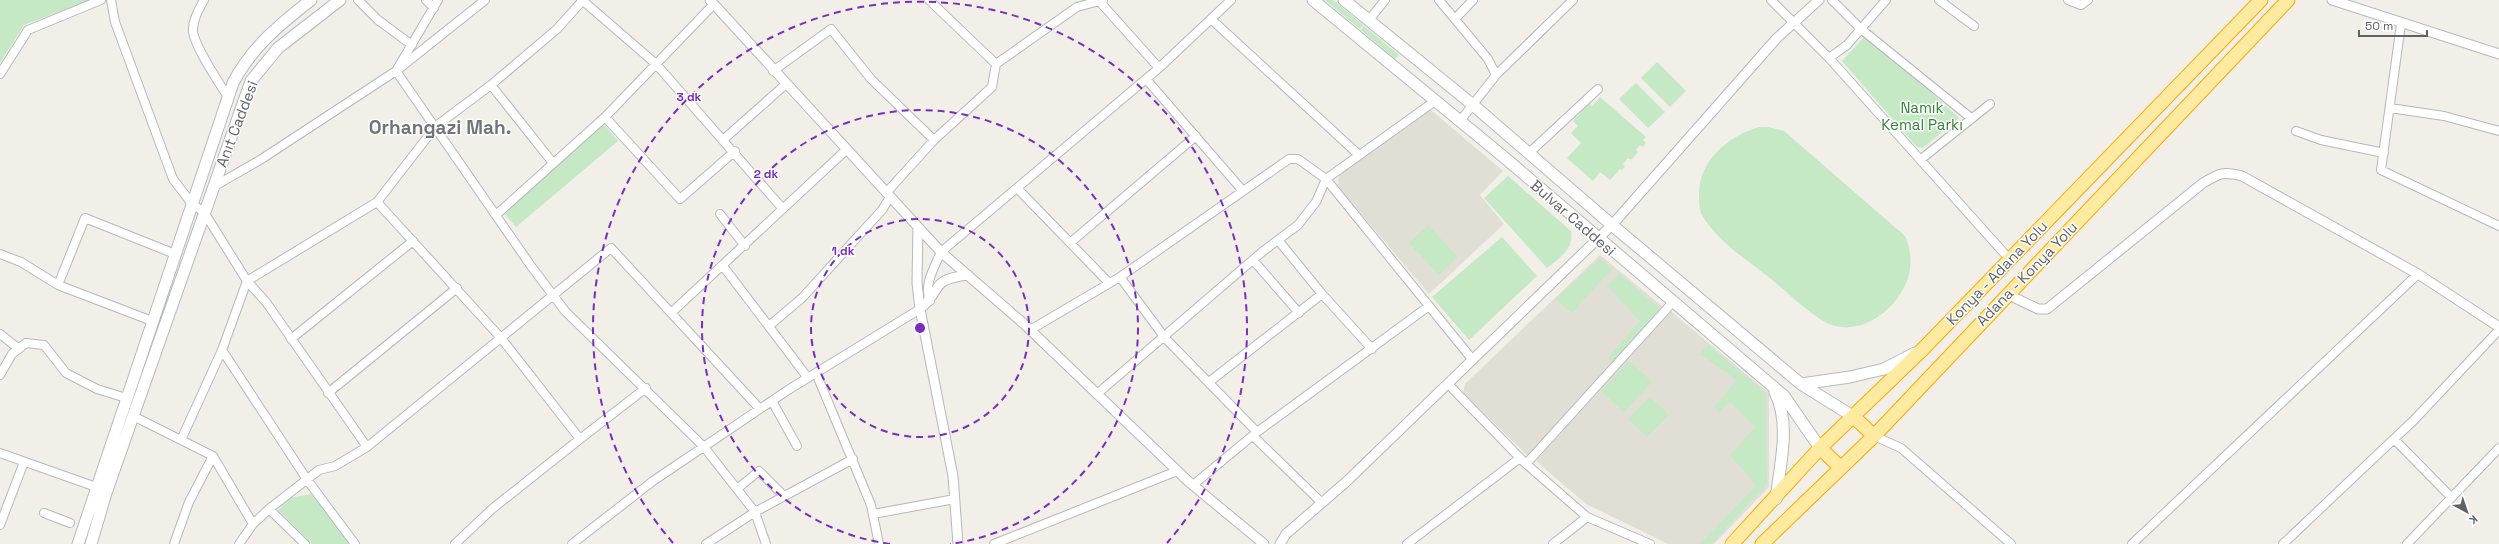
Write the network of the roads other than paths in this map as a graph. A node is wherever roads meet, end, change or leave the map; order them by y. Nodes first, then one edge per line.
1 (101, 0) edge
2 (110, 0) edge
3 (204, 0) edge
4 (311, 0) edge
5 (340, 0) edge
6 (358, 0) edge
7 (426, 0) edge
8 (438, 0) edge
9 (485, 0) edge
10 (582, 0) edge
11 (929, 0) edge
12 (1231, 0) edge
13 (1313, 0) edge
14 (1344, 0) edge
15 (1385, 0) edge
16 (1439, 0) edge
17 (1473, 0) edge
18 (1573, 0) edge
19 (1771, 0) edge
20 (1819, 0) edge
21 (1832, 0) edge
22 (1886, 0) edge
23 (1938, 0) edge
24 (2068, 0) edge
25 (2088, 0) edge
26 (2261, 0) edge
27 (2288, 0) edge
28 (2332, 0) edge
29 (1102, 1) edge
30 (712, 2) edge
31 (434, 8) junction
32 (1211, 19) junction
33 (1455, 19) junction
34 (1369, 20) junction
35 (1792, 24) junction
36 (2401, 24) junction
37 (1974, 26) dead end
38 (1861, 29) junction
39 (412, 45) junction
40 (2499, 54) edge
41 (1829, 58) junction
42 (656, 64) junction
43 (996, 64) junction
44 (1159, 68) junction
45 (396, 71) junction
46 (774, 71) junction
47 (0, 74) edge
48 (1496, 75) junction
49 (1146, 79) junction
50 (786, 84) junction
51 (491, 85) junction
52 (1598, 89) dead end
53 (228, 97) junction
54 (1435, 101) junction
55 (1990, 104) dead end
56 (1473, 105) junction
57 (2390, 108) junction
58 (605, 117) junction
59 (1971, 118) junction
60 (1460, 120) junction
61 (436, 126) junction
62 (2296, 131) dead end
63 (2499, 131) edge
64 (1196, 136) junction
65 (724, 139) junction
66 (934, 140) junction
67 (846, 150) junction
68 (735, 151) junction
69 (1528, 153) junction
70 (2384, 153) junction
71 (1358, 154) junction
72 (1920, 160) junction
73 (553, 163) junction
74 (1326, 179) junction
75 (213, 187) junction
76 (1017, 188) junction
77 (1243, 190) junction
78 (888, 195) junction
79 (377, 202) junction
80 (192, 204) junction
81 (784, 209) junction
82 (204, 212) junction
83 (720, 214) dead end
84 (496, 215) junction
85 (1612, 225) junction
86 (2499, 226) edge
87 (918, 227) junction
88 (1597, 239) junction
89 (413, 240) junction
90 (1278, 240) junction
91 (1070, 243) junction
92 (745, 246) junction
93 (941, 252) junction
94 (2004, 253) dead end
95 (0, 254) edge
96 (175, 254) junction
97 (1253, 260) junction
98 (723, 266) junction
99 (2418, 274) junction
100 (968, 275) junction
101 (1120, 277) junction
102 (247, 281) junction
103 (1109, 283) junction
104 (58, 285) junction
105 (457, 288) junction
106 (553, 294) junction
107 (1322, 294) junction
108 (2007, 294) junction
109 (930, 301) junction
110 (1674, 302) junction
111 (1429, 306) junction
112 (920, 309) junction
113 (671, 313) junction
114 (1299, 313) junction
115 (152, 321) junction
116 (769, 326) junction
117 (2499, 329) edge
118 (1030, 330) junction
119 (0, 334) edge
120 (501, 338) junction
121 (1165, 338) junction
122 (292, 339) junction
123 (19, 348) junction
124 (1372, 349) junction
125 (1923, 349) junction
126 (222, 350) junction
127 (1472, 359) junction
128 (816, 373) junction
129 (0, 375) edge
130 (808, 378) junction
131 (1209, 382) junction
132 (1801, 384) junction
133 (1449, 385) junction
134 (1772, 386) junction
135 (646, 388) junction
136 (328, 393) junction
137 (1097, 394) junction
138 (126, 398) junction
139 (772, 401) junction
140 (760, 409) junction
141 (133, 416) junction
142 (1854, 417) junction
143 (1255, 434) junction
144 (1874, 436) junction
145 (580, 439) junction
146 (2394, 439) junction
147 (181, 440) junction
148 (797, 446) dead end
149 (368, 447) junction
150 (704, 447) junction
151 (1820, 448) junction
152 (2499, 448) edge
153 (0, 454) edge
154 (213, 456) junction
155 (853, 459) junction
156 (1523, 461) junction
157 (24, 462) junction
158 (1841, 468) junction
159 (1177, 471) junction
160 (308, 481) junction
161 (1193, 485) junction
162 (96, 487) junction
163 (737, 489) junction
164 (784, 496) junction
165 (2451, 497) junction
166 (956, 499) junction
167 (1776, 499) junction
168 (1322, 503) junction
169 (269, 509) junction
170 (755, 512) junction
171 (44, 513) dead end
172 (873, 514) junction
173 (1587, 517) junction
174 (70, 523) dead end
175 (253, 524) junction
176 (0, 525) edge
177 (2137, 542) edge
178 (78, 544) edge
179 (91, 544) edge
180 (174, 544) edge
181 (239, 544) edge
182 (305, 544) edge
183 (355, 544) edge
184 (455, 544) edge
185 (572, 544) edge
186 (706, 544) edge
187 (766, 544) edge
188 (879, 544) edge
189 (958, 544) edge
190 (994, 544) edge
191 (1264, 544) edge
192 (1280, 544) edge
193 (1407, 544) edge
194 (1553, 544) edge
195 (1650, 544) edge
196 (1732, 544) edge
197 (1762, 544) edge
198 (2011, 544) edge
199 (2283, 544) edge
200 (2407, 544) edge

1 - 47 street
2 - 80 street
3 - 53 street
4 - 53 main road
5 - 75 main road, Anıt Caddesi
6 - 39 street
7 - 31 street
8 - 31 street
9 - 45 street
10 - 42 street
10 - 51 street
11 - 43 street
12 - 32 street
13 - 54 main road, Bulvar Caddesi
14 - 34 main road
15 - 34 street
16 - 33 street
17 - 33 street
18 - 48 street
19 - 35 street
20 - 35 street
21 - 38 street
22 - 38 street
23 - 37 street
24 - 25 street
26 - 125 highway, Konya - Adana Yolu
27 - 108 highway, Adana - Konya Yolu
28 - 36 street
29 - 43 street
29 - 44 street
30 - 42 street
30 - 46 street
31 - 39 street
32 - 44 street
32 - 71 street
33 - 48 street
34 - 56 main road
35 - 41 street
35 - 85 street
36 - 40 street
36 - 57 street
38 - 41 street
38 - 59 street
39 - 45 street
41 - 72 street
42 - 58 street
42 - 65 street
43 - 66 street
44 - 49 street
45 - 61 street
45 - 75 street
46 - 50 street
46 - 66 street
48 - 56 street
49 - 64 street
49 - 76 street
50 - 65 street
50 - 67 street
51 - 61 street
51 - 73 street
52 - 69 street
53 - 80 main road
54 - 60 main road, Bulvar Caddesi
54 - 71 street
55 - 59 street
56 - 60 street
56 - 69 main road
57 - 63 street
57 - 70 street
58 - 68 street
58 - 73 street
59 - 72 street
60 - 88 main road, Bulvar Caddesi
61 - 79 street
61 - 84 street
62 - 70 street
64 - 77 street
64 - 91 street
65 - 68 street
66 - 78 street
67 - 78 street
67 - 81 street
68 - 81 street
69 - 85 main road
70 - 86 street
71 - 74 street
72 - 94 street
73 - 84 street
74 - 77 street
74 - 90 street
74 - 111 street
75 - 82 main road, Anıt Caddesi
76 - 91 street
76 - 93 street
77 - 101 street
78 - 87 street
78 - 116 street
79 - 89 street
79 - 102 street
80 - 82 street
80 - 96 main road
81 - 92 street
82 - 102 street
82 - 141 main road, Anıt Caddesi
83 - 92 street
84 - 106 street
85 - 88 street
85 - 132 main road
87 - 93 street
87 - 112 street
88 - 110 main road, Bulvar Caddesi
88 - 127 street
89 - 105 street
89 - 122 street
90 - 97 street
90 - 107 street
91 - 103 street
92 - 98 street
93 - 100 street
93 - 109 street
95 - 104 street
96 - 104 street
96 - 115 main road
97 - 114 street
97 - 121 street
98 - 113 street
98 - 116 street
99 - 108 street
99 - 117 street
99 - 177 street
100 - 109 street
100 - 118 street
101 - 103 street
101 - 121 street
102 - 122 street
102 - 126 street
103 - 118 street
104 - 115 street
105 - 120 street
105 - 136 street
106 - 113 street
106 - 120 street
106 - 135 street
107 - 114 street
107 - 124 street
108 - 144 highway, Adana - Konya Yolu
109 - 112 street
110 - 134 main road, Bulvar Caddesi
110 - 156 street
111 - 124 street
111 - 127 street
112 - 128 street
112 - 166 street
113 - 140 street
114 - 131 street
115 - 138 main road
116 - 130 street
117 - 146 street
118 - 137 street
119 - 123 street
120 - 145 street
120 - 149 street
121 - 131 street
121 - 137 street
122 - 136 street
123 - 129 street
123 - 138 street
124 - 143 street
125 - 132 main road
125 - 142 highway, Konya - Adana Yolu
126 - 147 street
126 - 160 street
127 - 133 street
128 - 130 street
128 - 155 street
130 - 139 street
131 - 143 street
132 - 142 main road
133 - 156 street
133 - 168 street
134 - 151 main road, Bulvar Caddesi
134 - 167 main road
135 - 145 street
135 - 150 street
136 - 149 street
137 - 159 street
138 - 162 main road
139 - 140 street
139 - 148 street
140 - 150 street
141 - 147 street
141 - 179 main road, Anıt Caddesi
142 - 144 highway
142 - 151 highway, Konya - Adana Yolu
143 - 161 street
143 - 168 street
144 - 158 highway, Adana - Konya Yolu
144 - 198 street
145 - 184 street
146 - 165 street
146 - 199 street
147 - 154 street
149 - 160 street
150 - 163 street
150 - 185 street
151 - 158 highway
151 - 167 highway, Konya - Adana Yolu
152 - 165 street
153 - 157 street
154 - 175 street
154 - 180 street
155 - 164 street
155 - 172 street
156 - 173 street
156 - 193 street
157 - 162 street
157 - 176 street
158 - 197 highway, Adana - Konya Yolu
159 - 161 street
159 - 190 street
160 - 169 street
160 - 183 street
161 - 191 street
162 - 178 main road
163 - 164 street
163 - 170 street
164 - 170 street
165 - 200 street
166 - 172 street
166 - 189 street
167 - 196 highway, Konya - Adana Yolu
168 - 192 street
169 - 175 street
169 - 182 street
170 - 186 street
170 - 187 street
171 - 174 street
172 - 188 street
173 - 194 street
173 - 195 street
175 - 181 street

